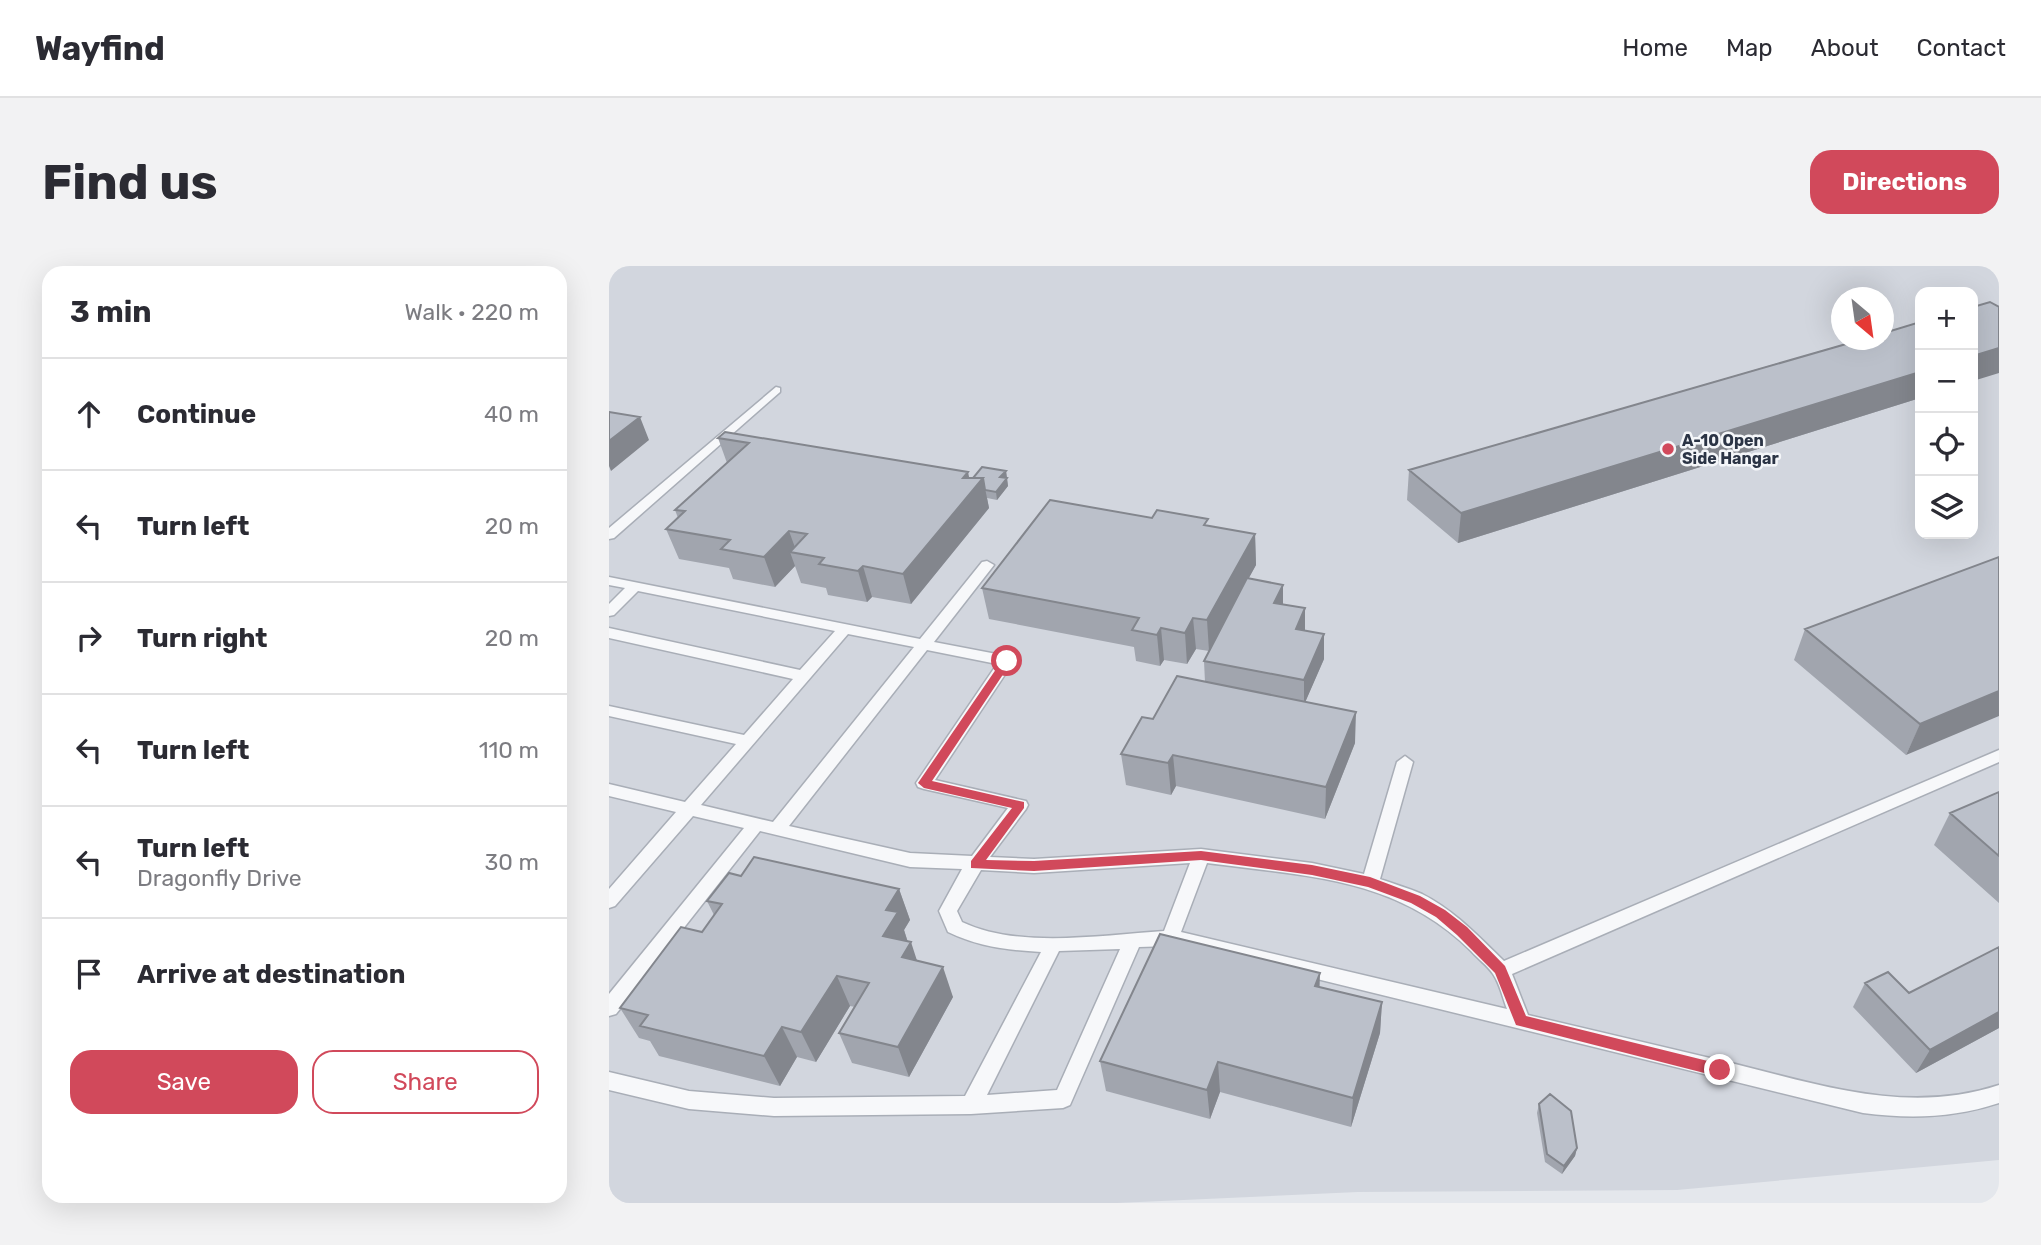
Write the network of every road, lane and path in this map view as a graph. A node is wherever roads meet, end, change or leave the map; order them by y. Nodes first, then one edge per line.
1 (776, 390) dead end
2 (609, 535) edge
3 (986, 565) dead end
4 (609, 581) edge
5 (635, 586) junction
6 (609, 612) edge
7 (845, 628) junction
8 (609, 634) edge
9 (923, 644) junction
10 (804, 676) junction
11 (609, 711) edge
12 (747, 741) junction
13 (1999, 756) edge
14 (1405, 762) dead end
15 (609, 790) edge
16 (688, 809) junction
17 (756, 825) junction
18 (776, 830) junction
19 (1201, 856) junction
20 (976, 864) junction
21 (1370, 882) junction
22 (609, 901) edge
23 (1170, 938) junction
24 (1133, 941) junction
25 (1053, 946) junction
26 (1501, 970) junction
27 (609, 1008) edge
28 (1521, 1021) junction
29 (609, 1081) edge
30 (1999, 1094) edge
31 (971, 1105) junction

1 - 2 lane
3 - 9 lane
4 - 5 lane
5 - 6 lane
5 - 7 lane
7 - 9 lane
7 - 10 lane
8 - 10 lane
9 - 18 lane
9 - 20 lane
10 - 12 lane
11 - 12 lane
12 - 16 lane
13 - 26 lane
14 - 21 lane
15 - 16 lane
16 - 17 lane
16 - 22 lane
17 - 18 lane
17 - 27 lane
18 - 20 lane
19 - 20 lane
19 - 21 lane
19 - 23 lane
20 - 25 lane
21 - 26 lane
23 - 24 lane
23 - 28 lane
24 - 25 lane
24 - 31 lane
25 - 31 lane
26 - 28 lane
28 - 30 lane
29 - 31 lane

